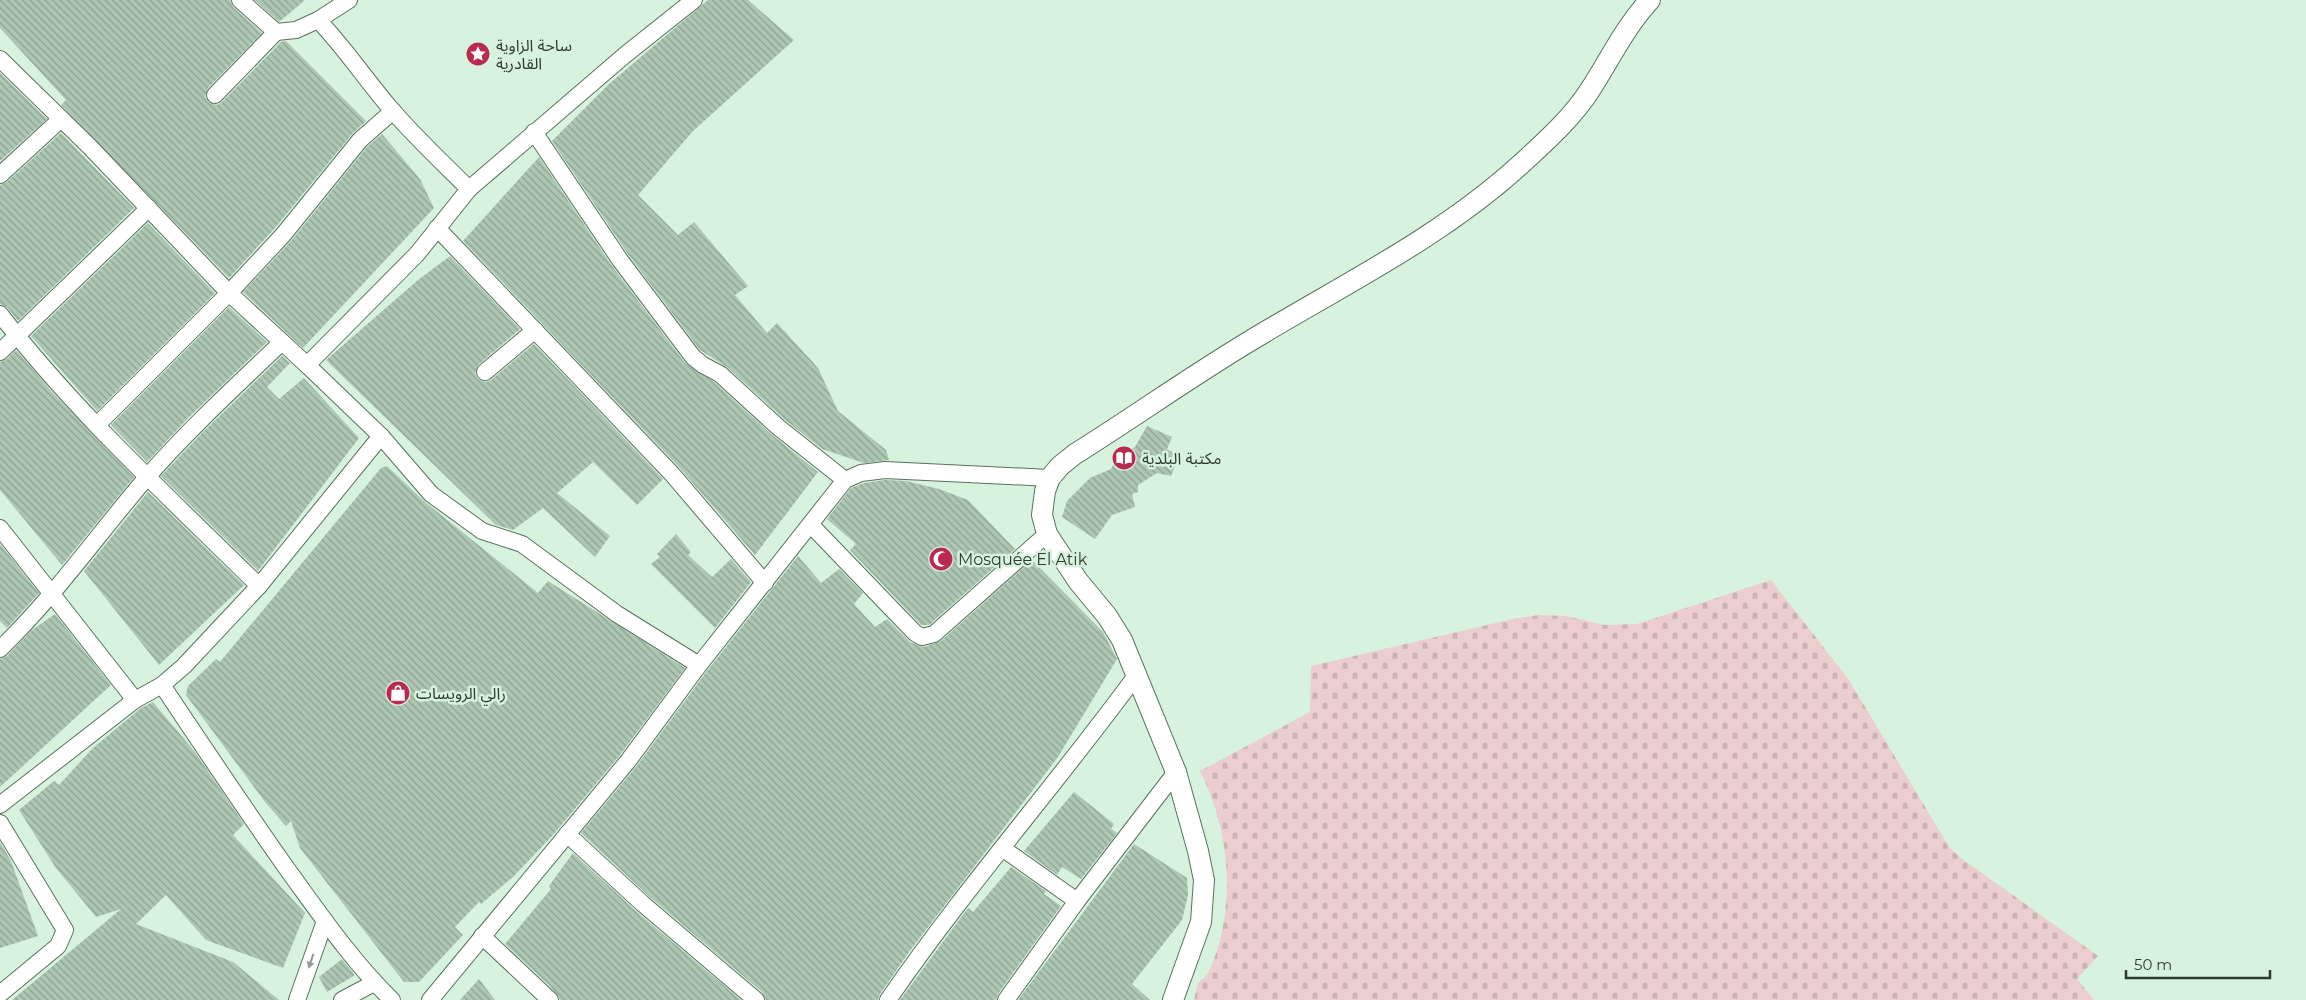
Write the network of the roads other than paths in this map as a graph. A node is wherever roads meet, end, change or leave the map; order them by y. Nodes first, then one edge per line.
1 (240, 0) edge
2 (349, 0) edge
3 (694, 0) edge
4 (1650, 0) edge
5 (318, 20) junction
6 (276, 32) junction
7 (0, 59) edge
8 (215, 95) dead end
9 (392, 111) junction
10 (61, 119) junction
11 (534, 132) junction
12 (0, 175) edge
13 (469, 189) junction
14 (149, 208) junction
15 (437, 228) junction
16 (230, 293) junction
17 (0, 314) edge
18 (535, 330) junction
19 (17, 336) junction
20 (282, 342) junction
21 (0, 352) edge
22 (307, 364) junction
23 (485, 372) dead end
24 (97, 425) junction
25 (381, 436) junction
26 (148, 476) junction
27 (1050, 478) junction
28 (845, 480) junction
29 (811, 525) junction
30 (0, 528) edge
31 (1047, 534) junction
32 (765, 583) junction
33 (259, 586) junction
34 (53, 593) junction
35 (0, 649) edge
36 (699, 665) junction
37 (1135, 677) junction
38 (162, 685) junction
39 (135, 700) junction
40 (1176, 772) junction
41 (2, 801) edge
42 (0, 823) edge
43 (567, 834) junction
44 (1002, 848) junction
45 (1077, 901) junction
46 (325, 921) junction
47 (482, 936) junction
48 (374, 983) junction
49 (0, 994) edge
50 (297, 1000) edge
51 (342, 1000) edge
52 (392, 1000) edge
53 (430, 1000) edge
54 (550, 1000) edge
55 (756, 1000) edge
56 (888, 1000) edge
57 (1006, 1000) edge
58 (1173, 1000) edge

1 - 6 street
2 - 5 street
3 - 11 street
4 - 27 street
5 - 6 street
5 - 9 street
6 - 8 street
7 - 10 street
9 - 13 street
9 - 16 street
10 - 12 street
10 - 14 street
11 - 13 street
11 - 28 street
13 - 15 street
14 - 16 street
14 - 19 street
15 - 18 street
15 - 22 street
16 - 20 street
16 - 24 street
17 - 19 street
18 - 23 street
18 - 32 street
19 - 21 street
19 - 24 street
20 - 22 street
20 - 26 street
22 - 25 street
24 - 26 street
25 - 33 street
25 - 36 street
26 - 33 street
26 - 34 street
27 - 28 street
27 - 31 street
28 - 29 street
29 - 31 street
29 - 32 street
30 - 34 street
31 - 37 street
32 - 36 street
33 - 38 street
34 - 35 street
34 - 39 street
36 - 43 street
37 - 40 street
37 - 44 street
38 - 39 street
38 - 46 street
39 - 41 street
40 - 45 street
40 - 58 street
42 - 49 street
43 - 47 street
43 - 55 street
44 - 45 street
44 - 56 street
45 - 57 street
46 - 48 street
46 -> 50 street
47 - 53 street
47 - 54 street
48 - 51 street
48 - 52 street

